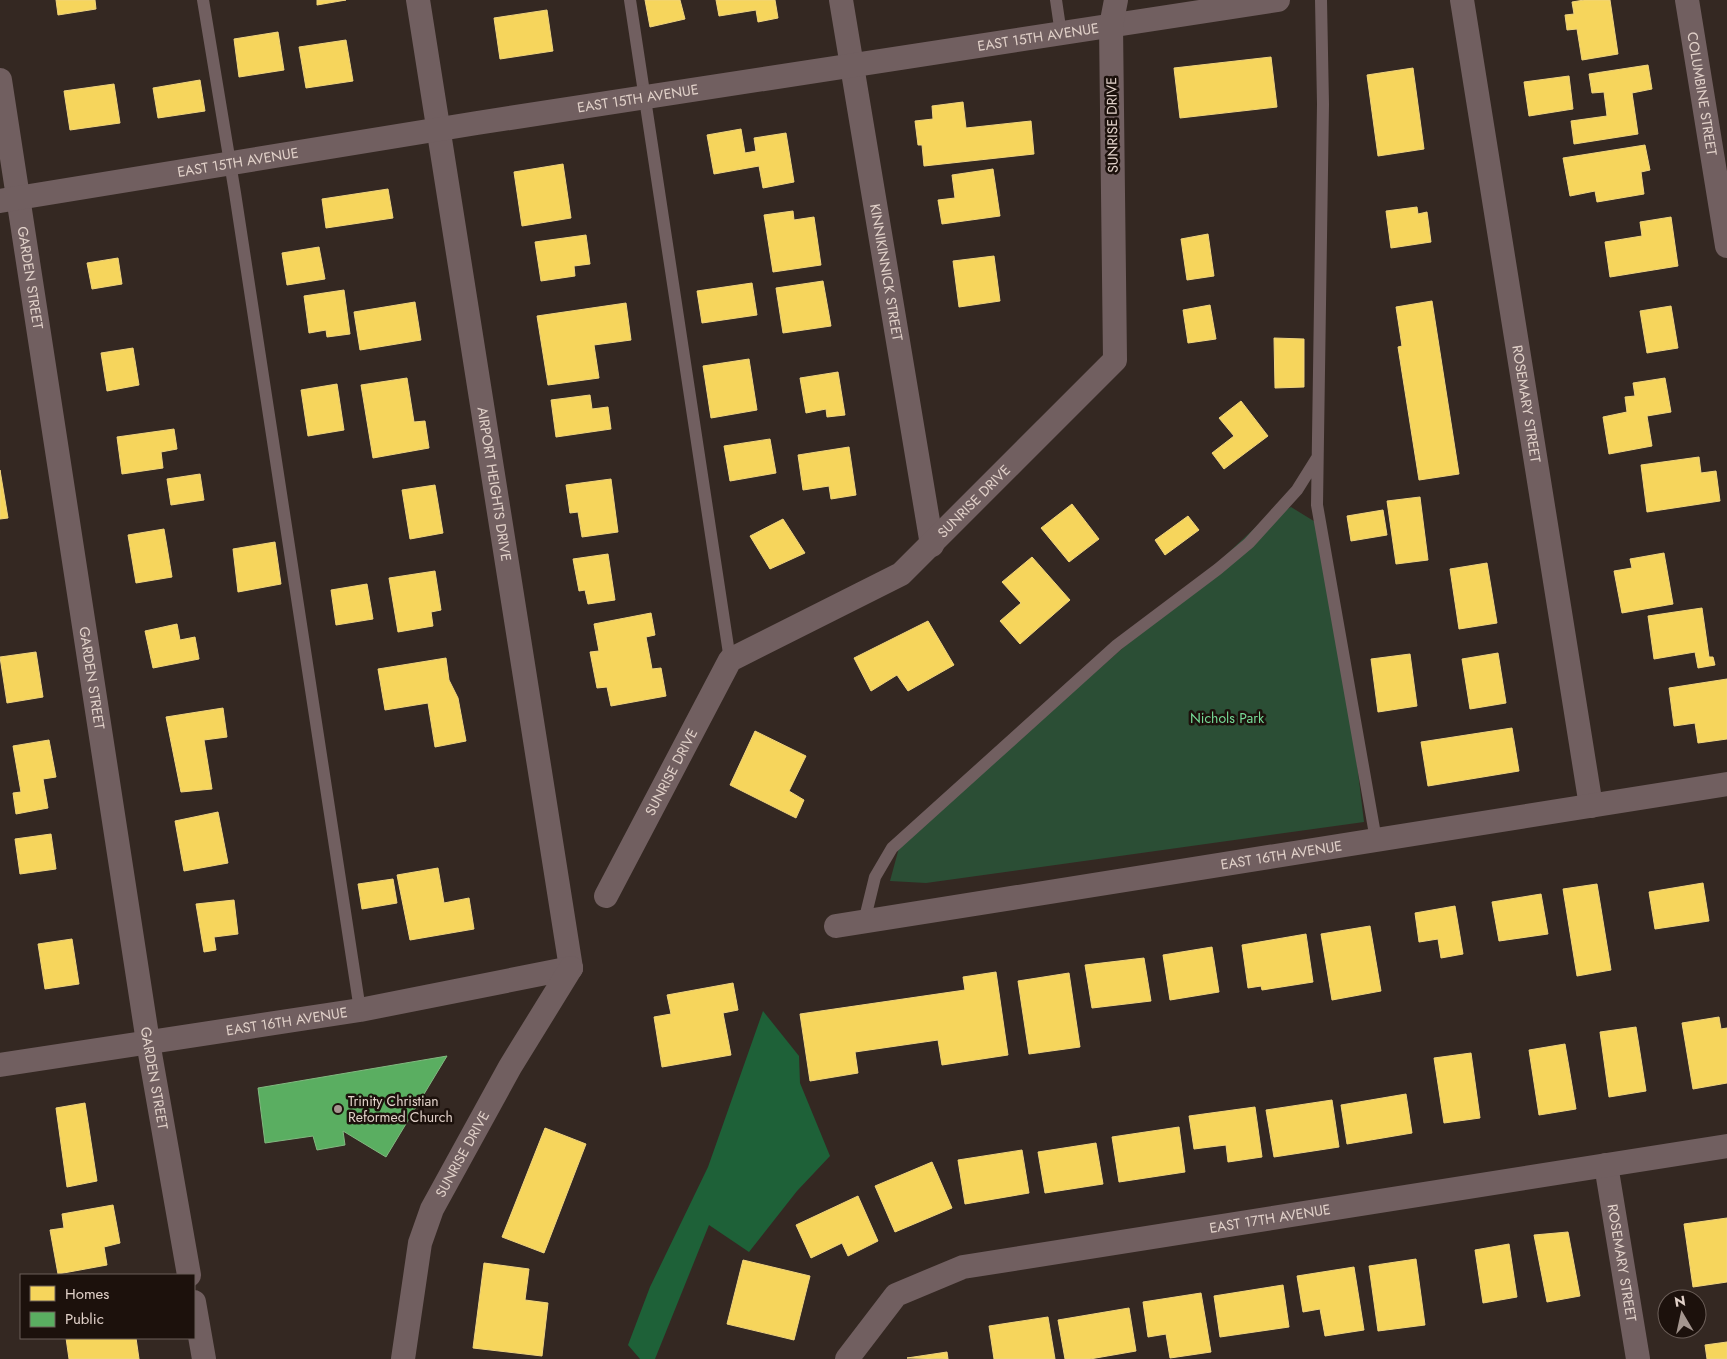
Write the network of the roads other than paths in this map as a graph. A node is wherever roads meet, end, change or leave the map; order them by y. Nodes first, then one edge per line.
1 (203, 0) edge
2 (418, 0) edge
3 (630, 0) edge
4 (841, 0) edge
5 (1056, 0) edge
6 (1116, 0) edge
7 (1278, 0) edge
8 (1321, 0) edge
9 (1462, 0) edge
10 (1687, 0) edge
11 (1111, 26) junction
12 (1061, 34) junction
13 (852, 66) junction
14 (0, 80) edge
15 (646, 98) junction
16 (437, 130) junction
17 (230, 164) junction
18 (10, 199) edge
19 (1727, 246) edge
20 (1316, 458) junction
21 (932, 545) junction
22 (730, 660) junction
23 (1727, 784) edge
24 (1591, 806) junction
25 (1376, 840) junction
26 (606, 896) dead end
27 (864, 922) junction
28 (836, 926) dead end
29 (571, 968) junction
30 (360, 1010) junction
31 (148, 1042) junction
32 (0, 1066) edge
33 (1727, 1146) edge
34 (1606, 1165) junction
35 (189, 1274) edge
36 (195, 1308) edge
37 (204, 1359) edge
38 (403, 1359) edge
39 (847, 1359) edge
40 (1638, 1359) edge

1 - 17 lane
2 - 16 street, AIRPORT HEIGHTS DRIVE
3 - 15 lane
4 - 13 street, KINNIKINNICK STREET
5 - 12 lane
6 - 11 street, SUNRISE DRIVE
7 - 11 street, EAST 15TH AVENUE
8 - 20 lane
9 - 24 street, ROSEMARY STREET
10 - 19 street, COLUMBINE STREET
11 - 12 street, EAST 15TH AVENUE
11 - 21 street, SUNRISE DRIVE
12 - 13 street, EAST 15TH AVENUE
13 - 15 street, EAST 15TH AVENUE
13 - 21 street, KINNIKINNICK STREET
14 - 18 street, GARDEN STREET
15 - 16 street, EAST 15TH AVENUE
15 - 22 lane
16 - 17 street, EAST 15TH AVENUE
16 - 29 street, AIRPORT HEIGHTS DRIVE
17 - 18 street, EAST 15TH AVENUE
17 - 30 lane
18 - 31 street, GARDEN STREET
20 - 25 lane
20 - 27 lane
21 - 22 street, SUNRISE DRIVE
22 - 26 street, SUNRISE DRIVE
23 - 24 street, EAST 16TH AVENUE
24 - 25 street, EAST 16TH AVENUE
25 - 27 street, EAST 16TH AVENUE
27 - 28 street, EAST 16TH AVENUE
29 - 30 street, EAST 16TH AVENUE
29 - 38 street, SUNRISE DRIVE
30 - 31 street, EAST 16TH AVENUE
31 - 32 street, EAST 16TH AVENUE
31 - 35 street, GARDEN STREET
33 - 34 street, EAST 17TH AVENUE
34 - 39 street, EAST 17TH AVENUE
34 - 40 street, ROSEMARY STREET
36 - 37 street

